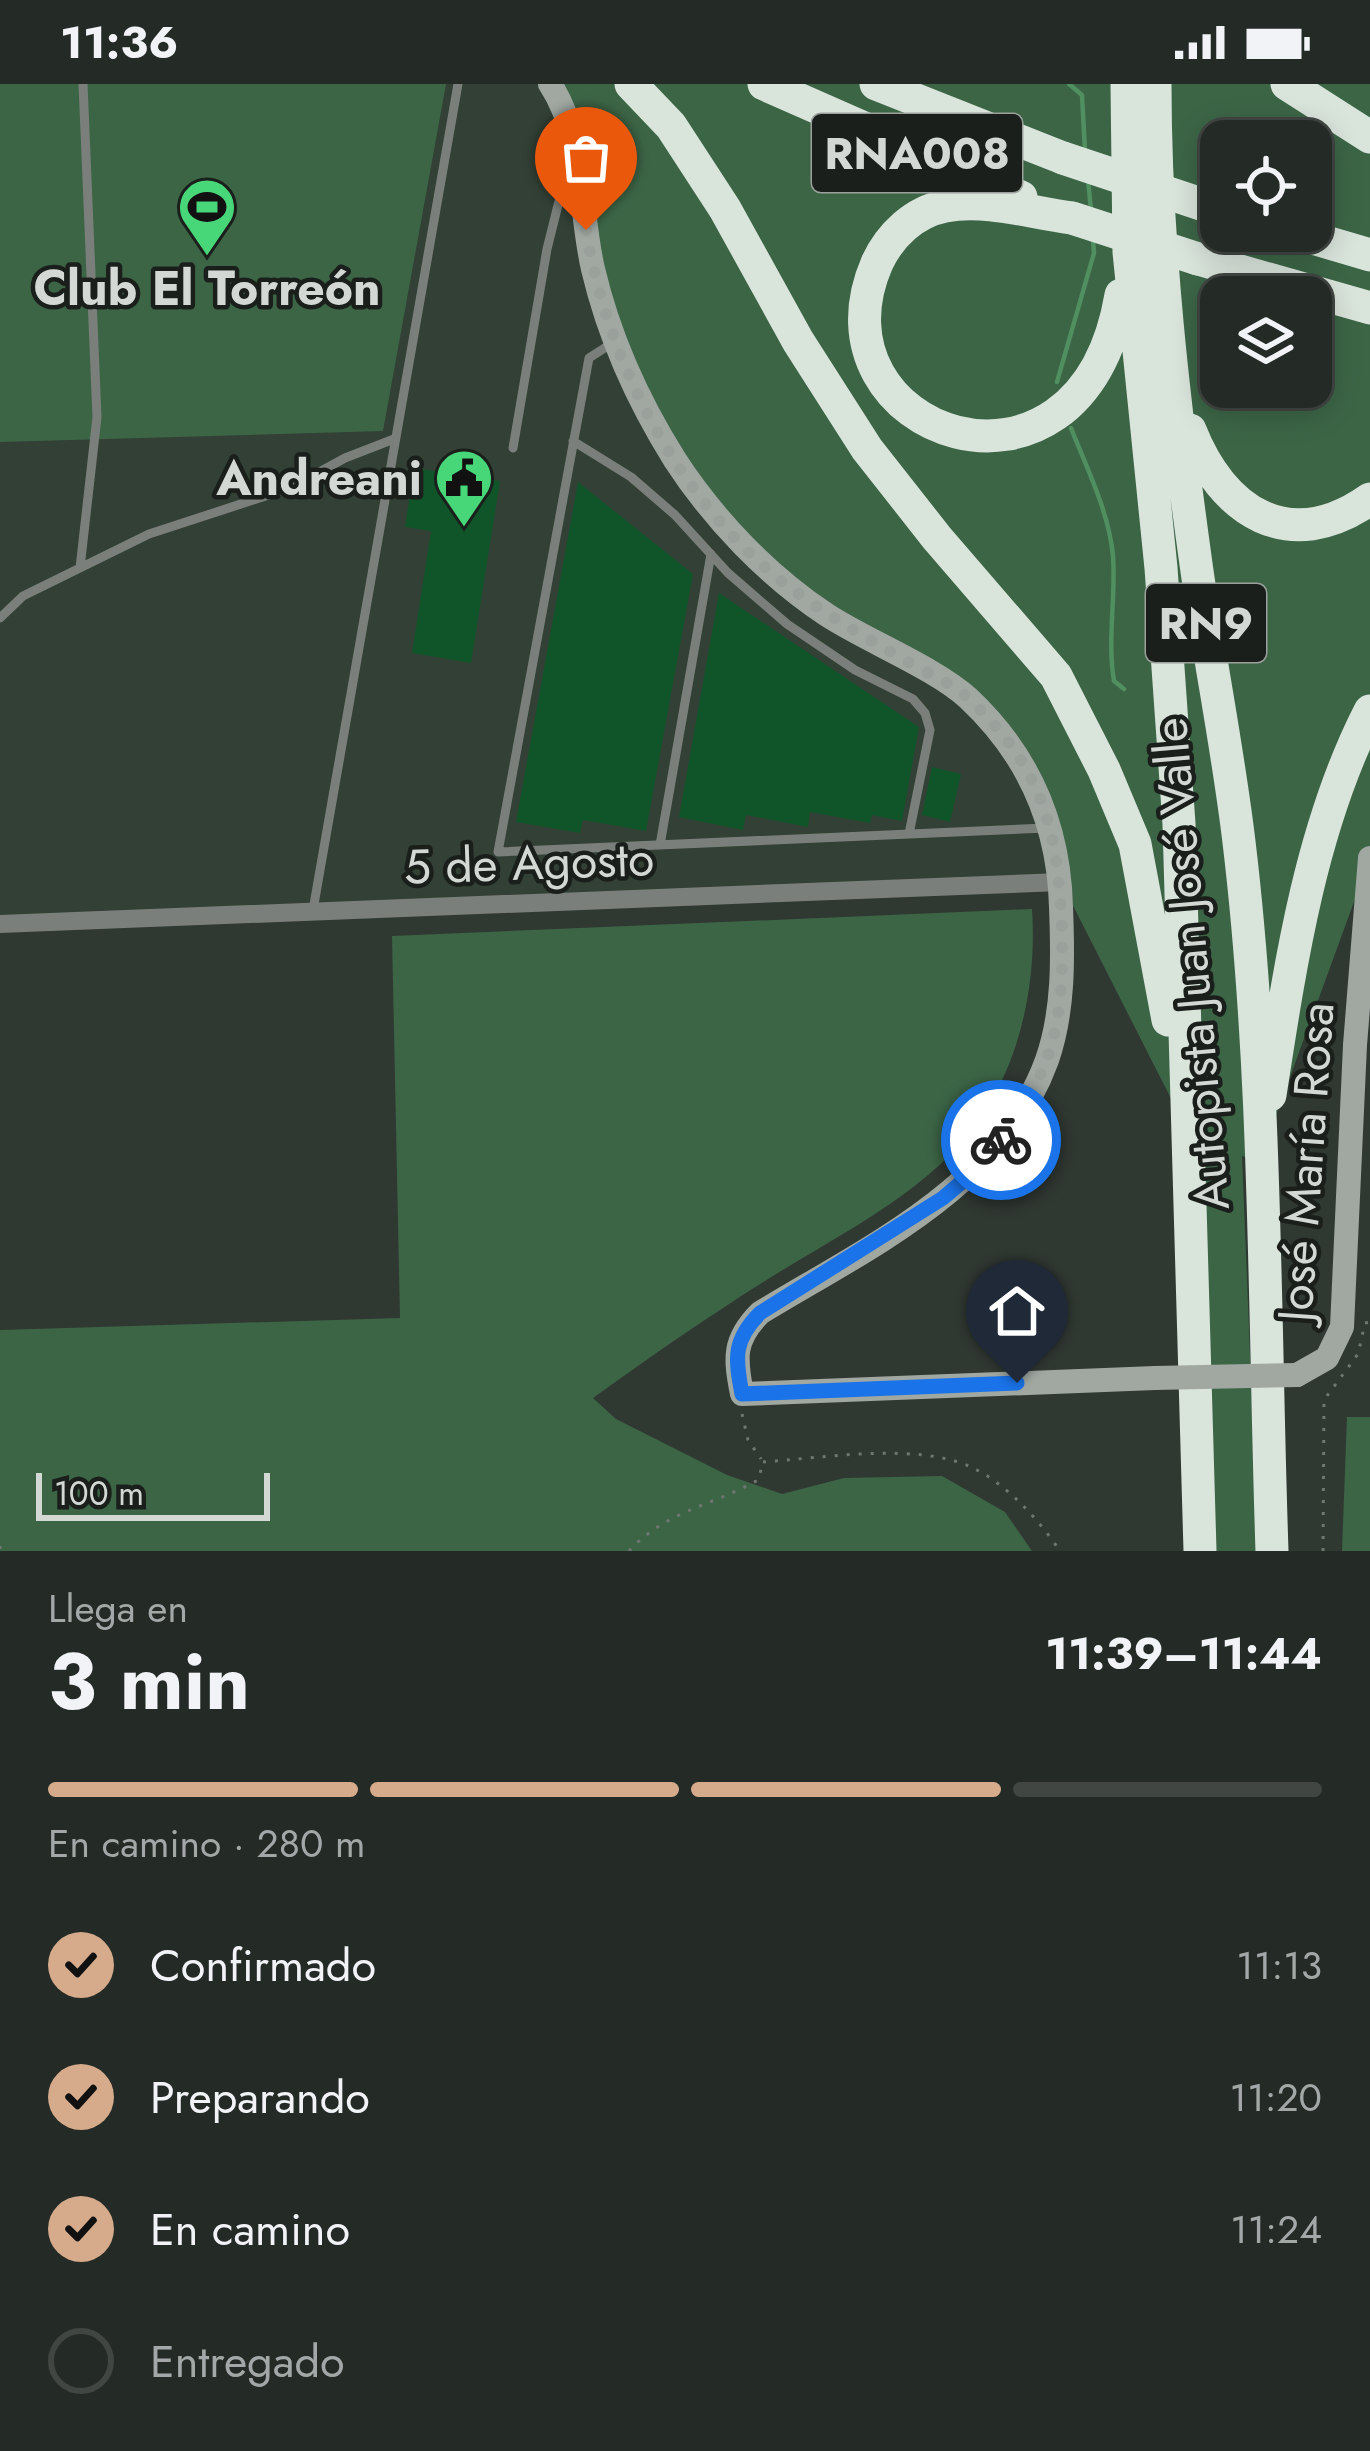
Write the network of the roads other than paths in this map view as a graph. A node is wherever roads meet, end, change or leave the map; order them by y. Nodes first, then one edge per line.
1 (83, 84) edge
2 (458, 84) edge
3 (550, 84) edge
4 (631, 84) edge
5 (764, 84) edge
6 (876, 84) edge
7 (1127, 84) edge
8 (1155, 84) edge
9 (1287, 84) edge
10 (1318, 84) edge
11 (1370, 107) edge
12 (1370, 137) edge
13 (574, 144) junction
14 (1200, 204) edge
15 (1072, 218) junction
16 (1332, 244) edge
17 (1129, 252) junction
18 (1370, 255) edge
19 (1253, 276) edge
20 (1332, 298) edge
21 (1370, 308) edge
22 (1332, 310) edge
23 (1370, 335) edge
24 (614, 342) junction
25 (1173, 376) junction
26 (394, 440) junction
27 (574, 441) junction
28 (513, 448) dead end
29 (1370, 499) edge
30 (711, 554) junction
31 (80, 568) junction
32 (0, 618) edge
33 (1370, 711) edge
34 (1053, 828) junction
35 (909, 835) junction
36 (660, 845) junction
37 (1369, 868) edge
38 (1060, 882) junction
39 (313, 910) junction
40 (0, 924) edge
41 (1365, 956) junction
42 (1370, 986) edge
43 (1187, 1130) junction
44 (1259, 1162) junction
45 (1200, 1551) edge
46 (1272, 1551) edge

1 - 31 lane
2 - 26 lane
3 - 13 main road
4 - 43 highway
5 - 15 highway, RNA008
6 - 14 highway, RNA008, bridge
7 - 17 highway, Autopista Juan José Valle / RN9
8 - 25 highway, Autopista Juan José Valle / RN9
9 - 12 highway
10 - 11 highway
13 - 24 main road
13 - 28 lane
15 - 17 highway
15 - 19 highway, RNA008, bridge
16 - 18 highway
17 - 43 highway, Autopista Juan José Valle / RN9
20 - 21 highway, RNA008
22 - 23 highway
24 - 27 lane
24 - 34 main road
25 - 29 highway
25 - 44 highway, Autopista Juan José Valle / RN9
26 - 31 lane
26 - 39 lane
27 - 30 lane
27 - 36 lane
30 - 35 lane
30 - 36 lane
31 - 32 lane
33 - 44 highway
34 - 35 lane
34 - 38 main road
35 - 36 lane
37 - 41 main road, José María Rosa
38 - 39 street, 5 de Agosto
38 - 41 main road, José María Rosa, bridge
39 - 40 street, 5 de Agosto
41 - 42 street
43 - 45 highway, Autopista Juan José Valle / RN9
44 - 46 highway, Autopista Juan José Valle / RN9

